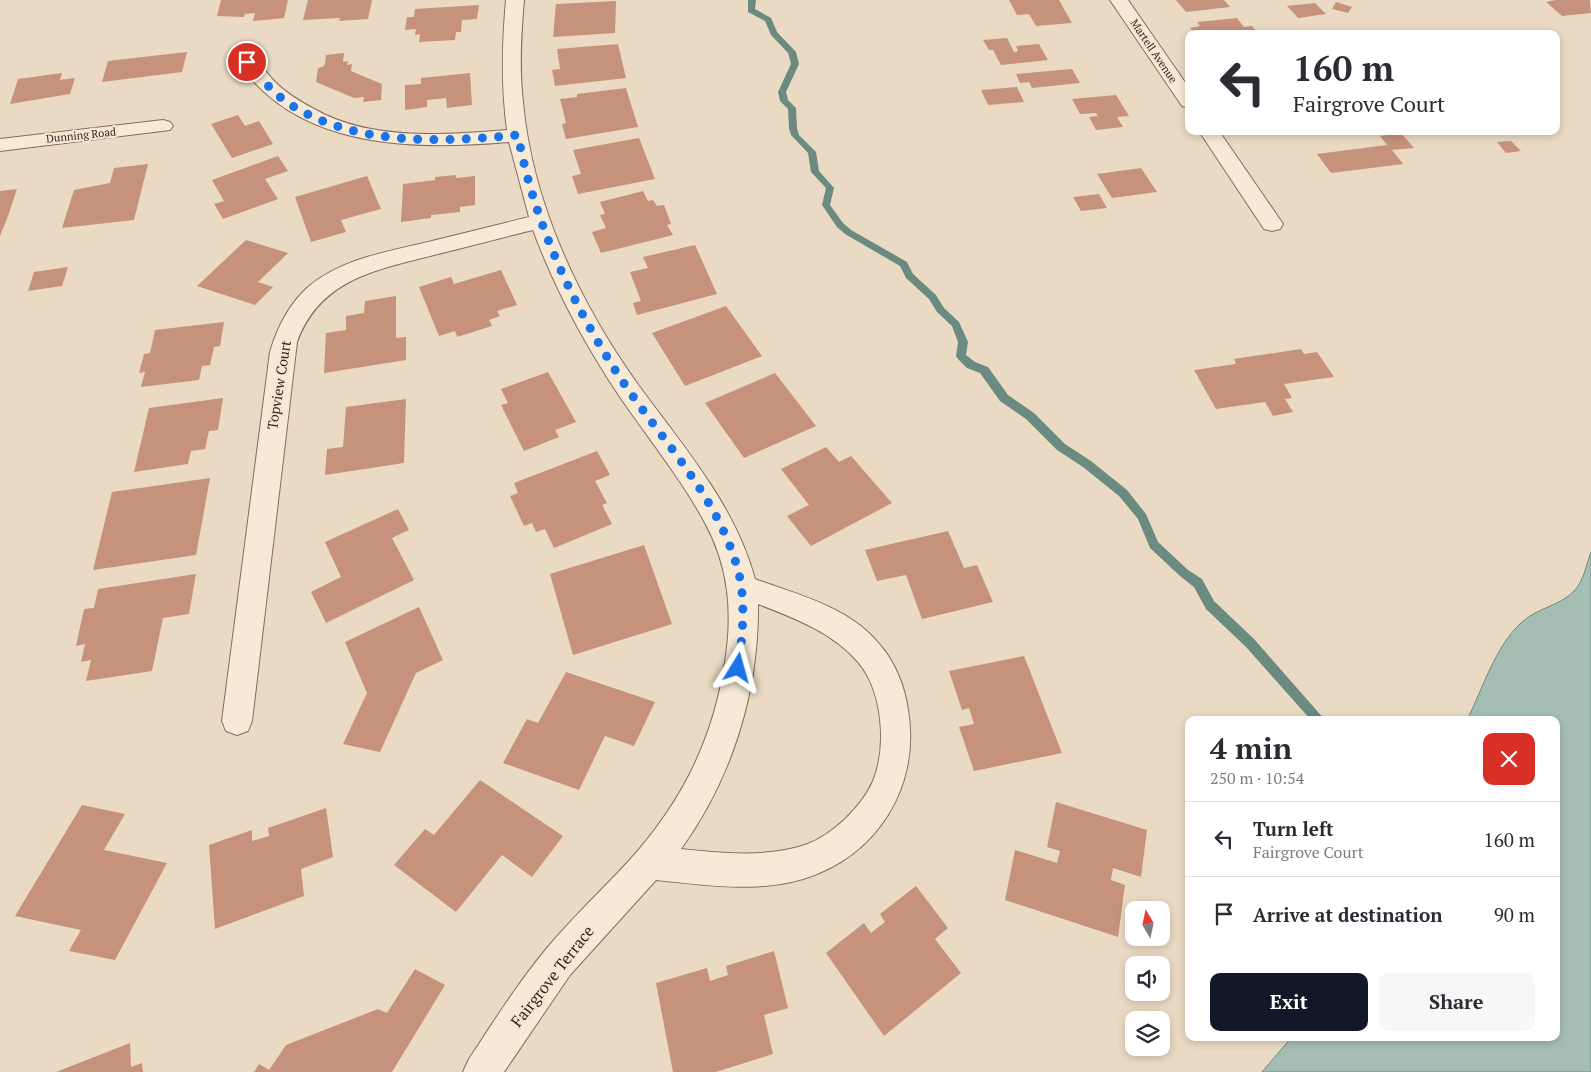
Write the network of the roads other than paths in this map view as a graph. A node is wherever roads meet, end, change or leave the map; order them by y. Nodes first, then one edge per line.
1 (516, 0) edge
2 (1120, 0) edge
3 (247, 62) dead end
4 (1185, 96) edge
5 (163, 126) dead end
6 (518, 135) junction
7 (1212, 135) edge
8 (0, 144) edge
9 (540, 221) junction
10 (1272, 224) dead end
11 (741, 586) junction
12 (237, 721) dead end
13 (649, 863) junction
14 (482, 1072) edge

1 - 6 street, Fairgrove Terrace
2 - 4 street, Martell Avenue
3 - 6 street
5 - 8 street, Dunning Road
6 - 9 street, Fairgrove Terrace
7 - 10 street
9 - 11 street, Fairgrove Terrace
9 - 12 street, Topview Court
11 - 13 street, Fairgrove Terrace
11 - 13 street
13 - 14 street, Fairgrove Terrace

